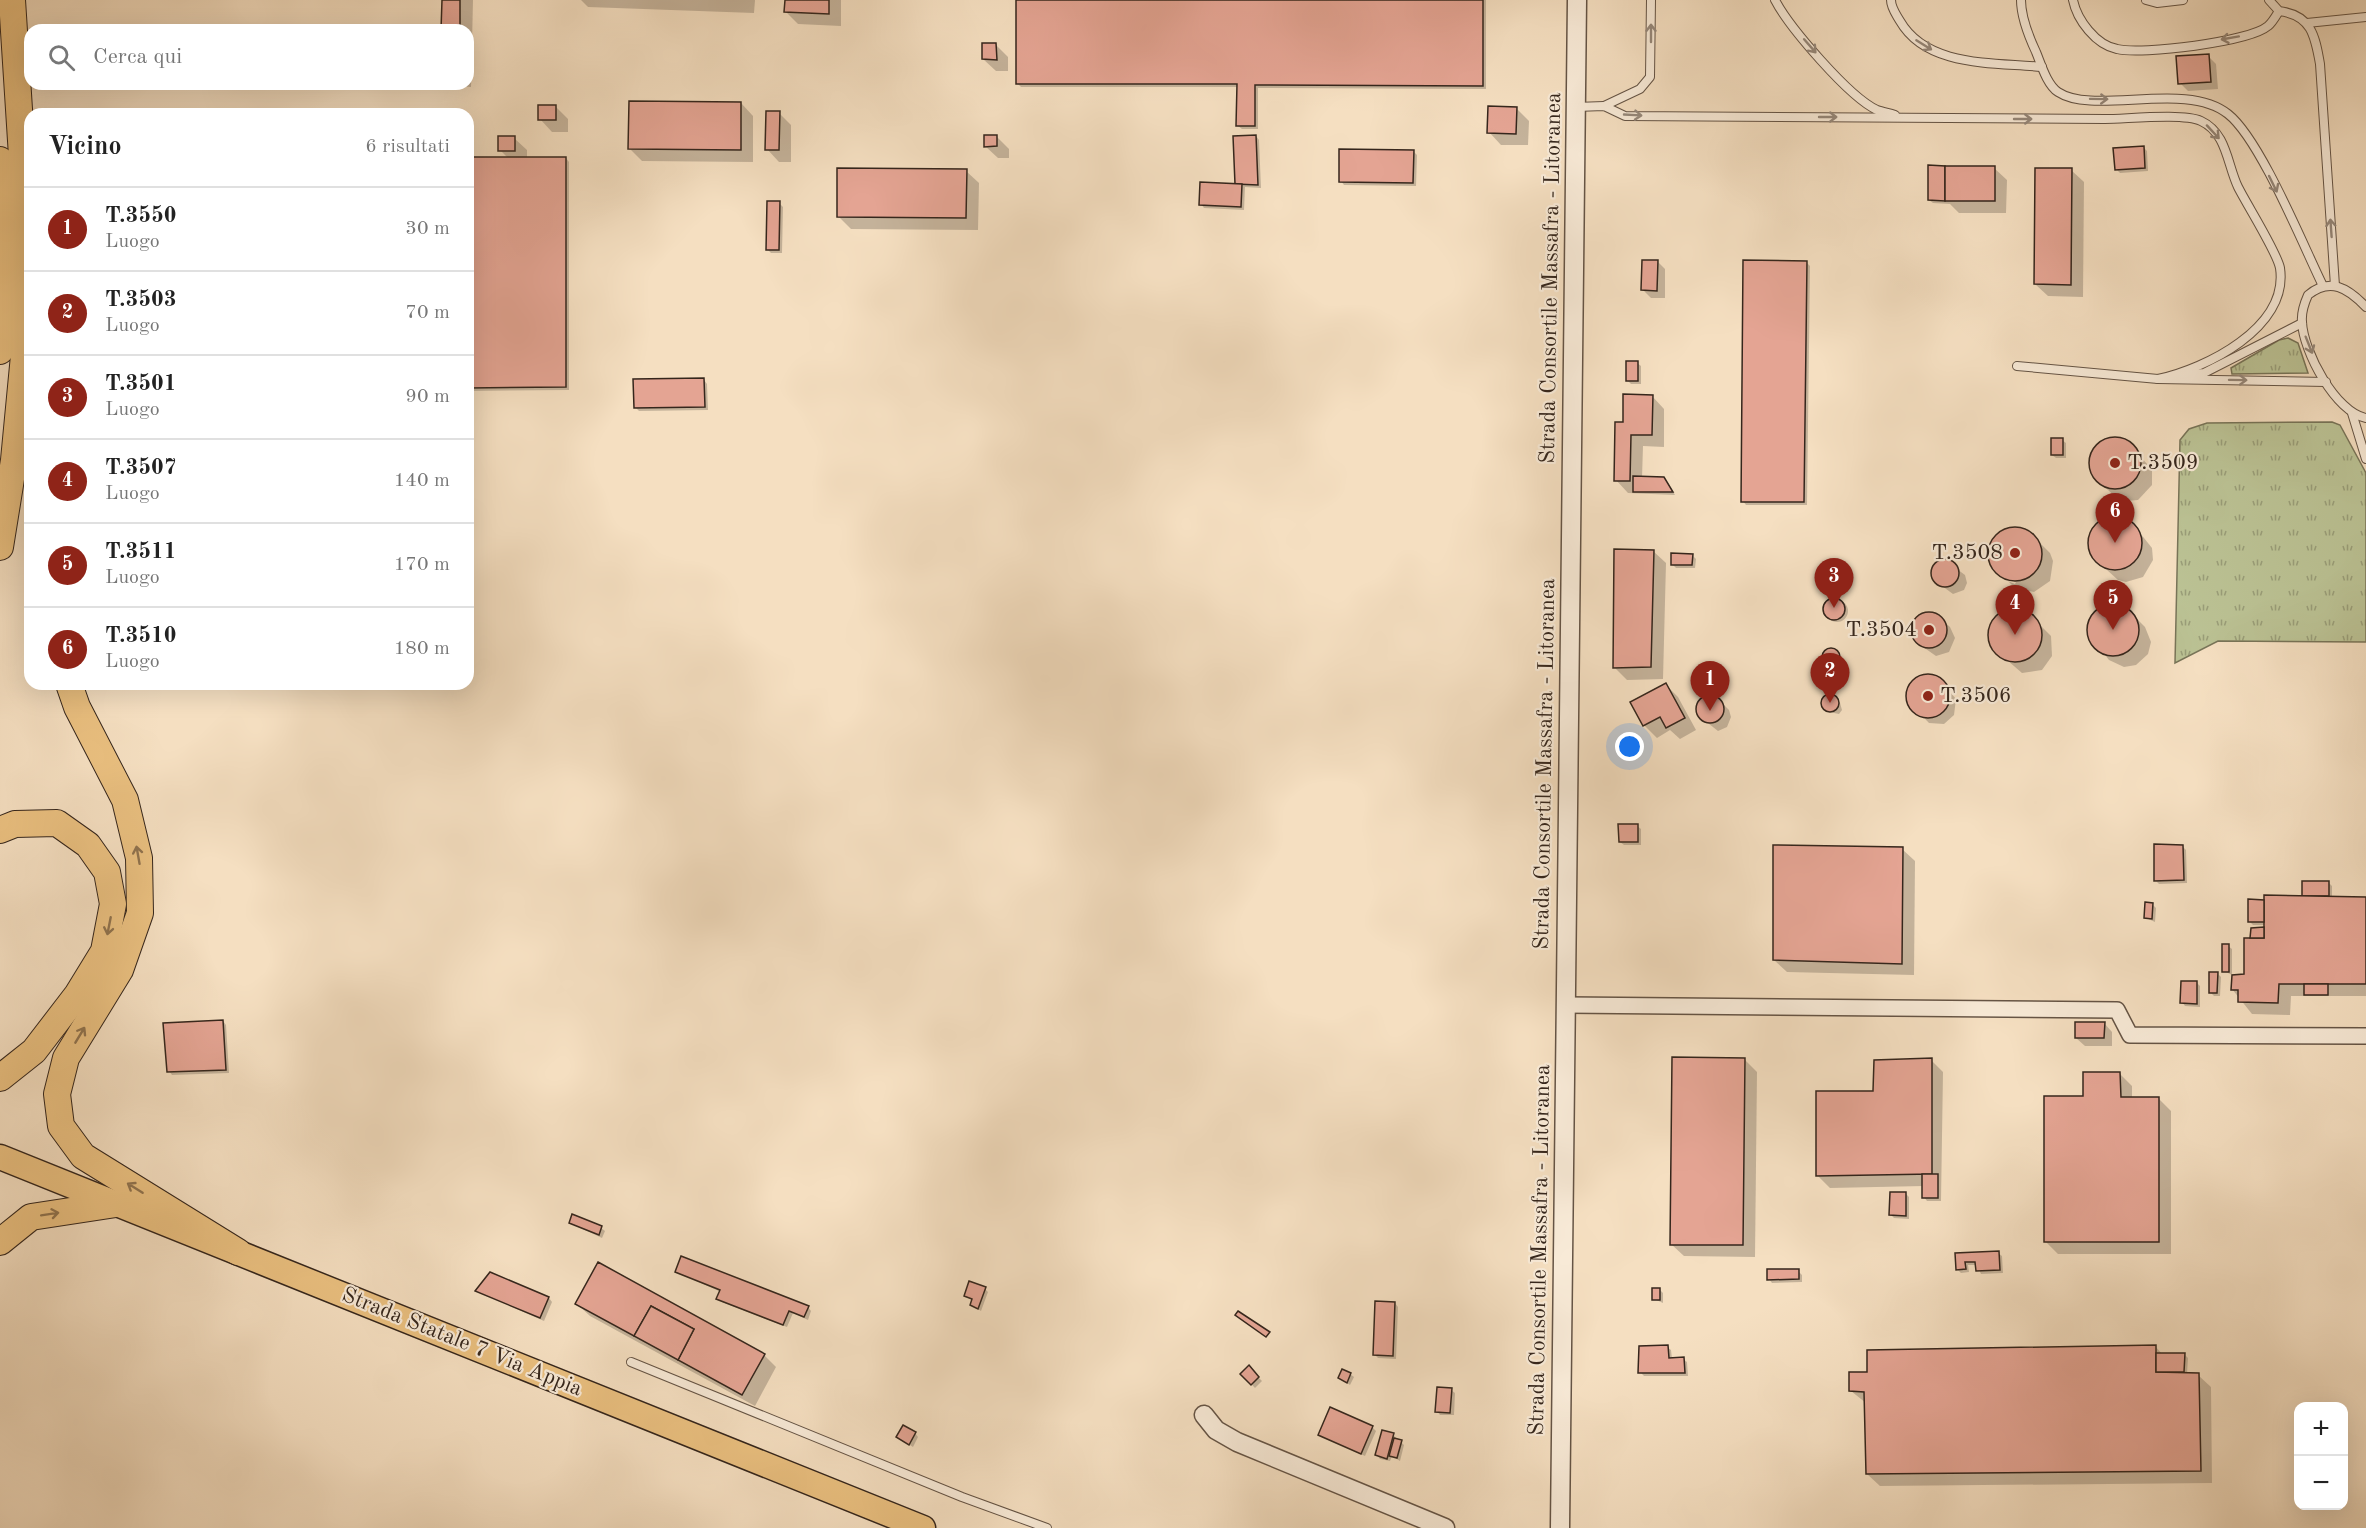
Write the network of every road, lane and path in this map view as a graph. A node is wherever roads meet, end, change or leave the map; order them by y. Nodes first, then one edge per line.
1 (12, 0) edge
2 (1577, 0) edge
3 (1651, 0) edge
4 (1775, 0) edge
5 (1891, 0) edge
6 (2020, 0) edge
7 (2073, 0) edge
8 (2146, 0) edge
9 (2183, 0) edge
10 (2269, 0) edge
11 (2279, 11) junction
12 (2366, 17) edge
13 (2307, 23) junction
14 (2042, 67) junction
15 (1604, 106) junction
16 (1576, 107) junction
17 (1903, 118) junction
18 (0, 160) edge
19 (24, 187) edge
20 (24, 250) edge
21 (2323, 285) junction
22 (2335, 286) junction
23 (2366, 307) edge
24 (2302, 323) junction
25 (6, 343) edge
26 (2017, 366) dead end
27 (2158, 379) junction
28 (2326, 382) junction
29 (2352, 413) junction
30 (2366, 418) edge
31 (2356, 424) junction
32 (24, 426) edge
33 (2366, 434) edge
34 (2366, 459) edge
35 (0, 547) edge
36 (71, 690) edge
37 (0, 830) edge
38 (1566, 1005) junction
39 (2366, 1036) edge
40 (0, 1078) edge
41 (0, 1157) edge
42 (116, 1204) junction
43 (0, 1242) edge
44 (238, 1252) junction
45 (631, 1362) dead end
46 (1204, 1415) dead end
47 (923, 1528) edge
48 (1047, 1528) edge
49 (1445, 1528) edge
50 (1560, 1528) edge

1 - 19 highway
2 - 16 street, Strada Consortile Massafra - Litoranea
15 -> 3 lane
4 -> 17 lane
5 -> 14 lane
6 - 14 lane
11 -> 7 lane
8 - 9 lane
10 - 11 lane
11 - 13 lane
12 - 13 lane
22 -> 13 lane
14 -> 21 lane
15 - 16 lane
15 -> 17 lane
16 - 38 street, Strada Consortile Massafra - Litoranea
17 -> 27 lane
18 - 25 highway
20 - 25 highway
21 - 22 lane
21 - 24 lane
22 - 23 lane
24 - 27 lane
24 -> 28 lane
25 - 32 highway
25 - 35 highway
26 - 27 lane
27 -> 28 lane
28 - 29 lane
29 - 30 lane
29 - 31 lane
31 - 33 lane
31 - 34 lane
44 -> 36 highway
37 -> 40 highway
38 - 39 street
38 - 50 street, Strada Consortile Massafra - Litoranea
41 - 42 main road, Strada Statale 7 Via Appia
43 -> 42 highway
42 - 44 main road, Strada Statale 7 Via Appia
44 - 47 main road, Strada Statale 7 Via Appia
45 - 48 lane
46 - 49 street

